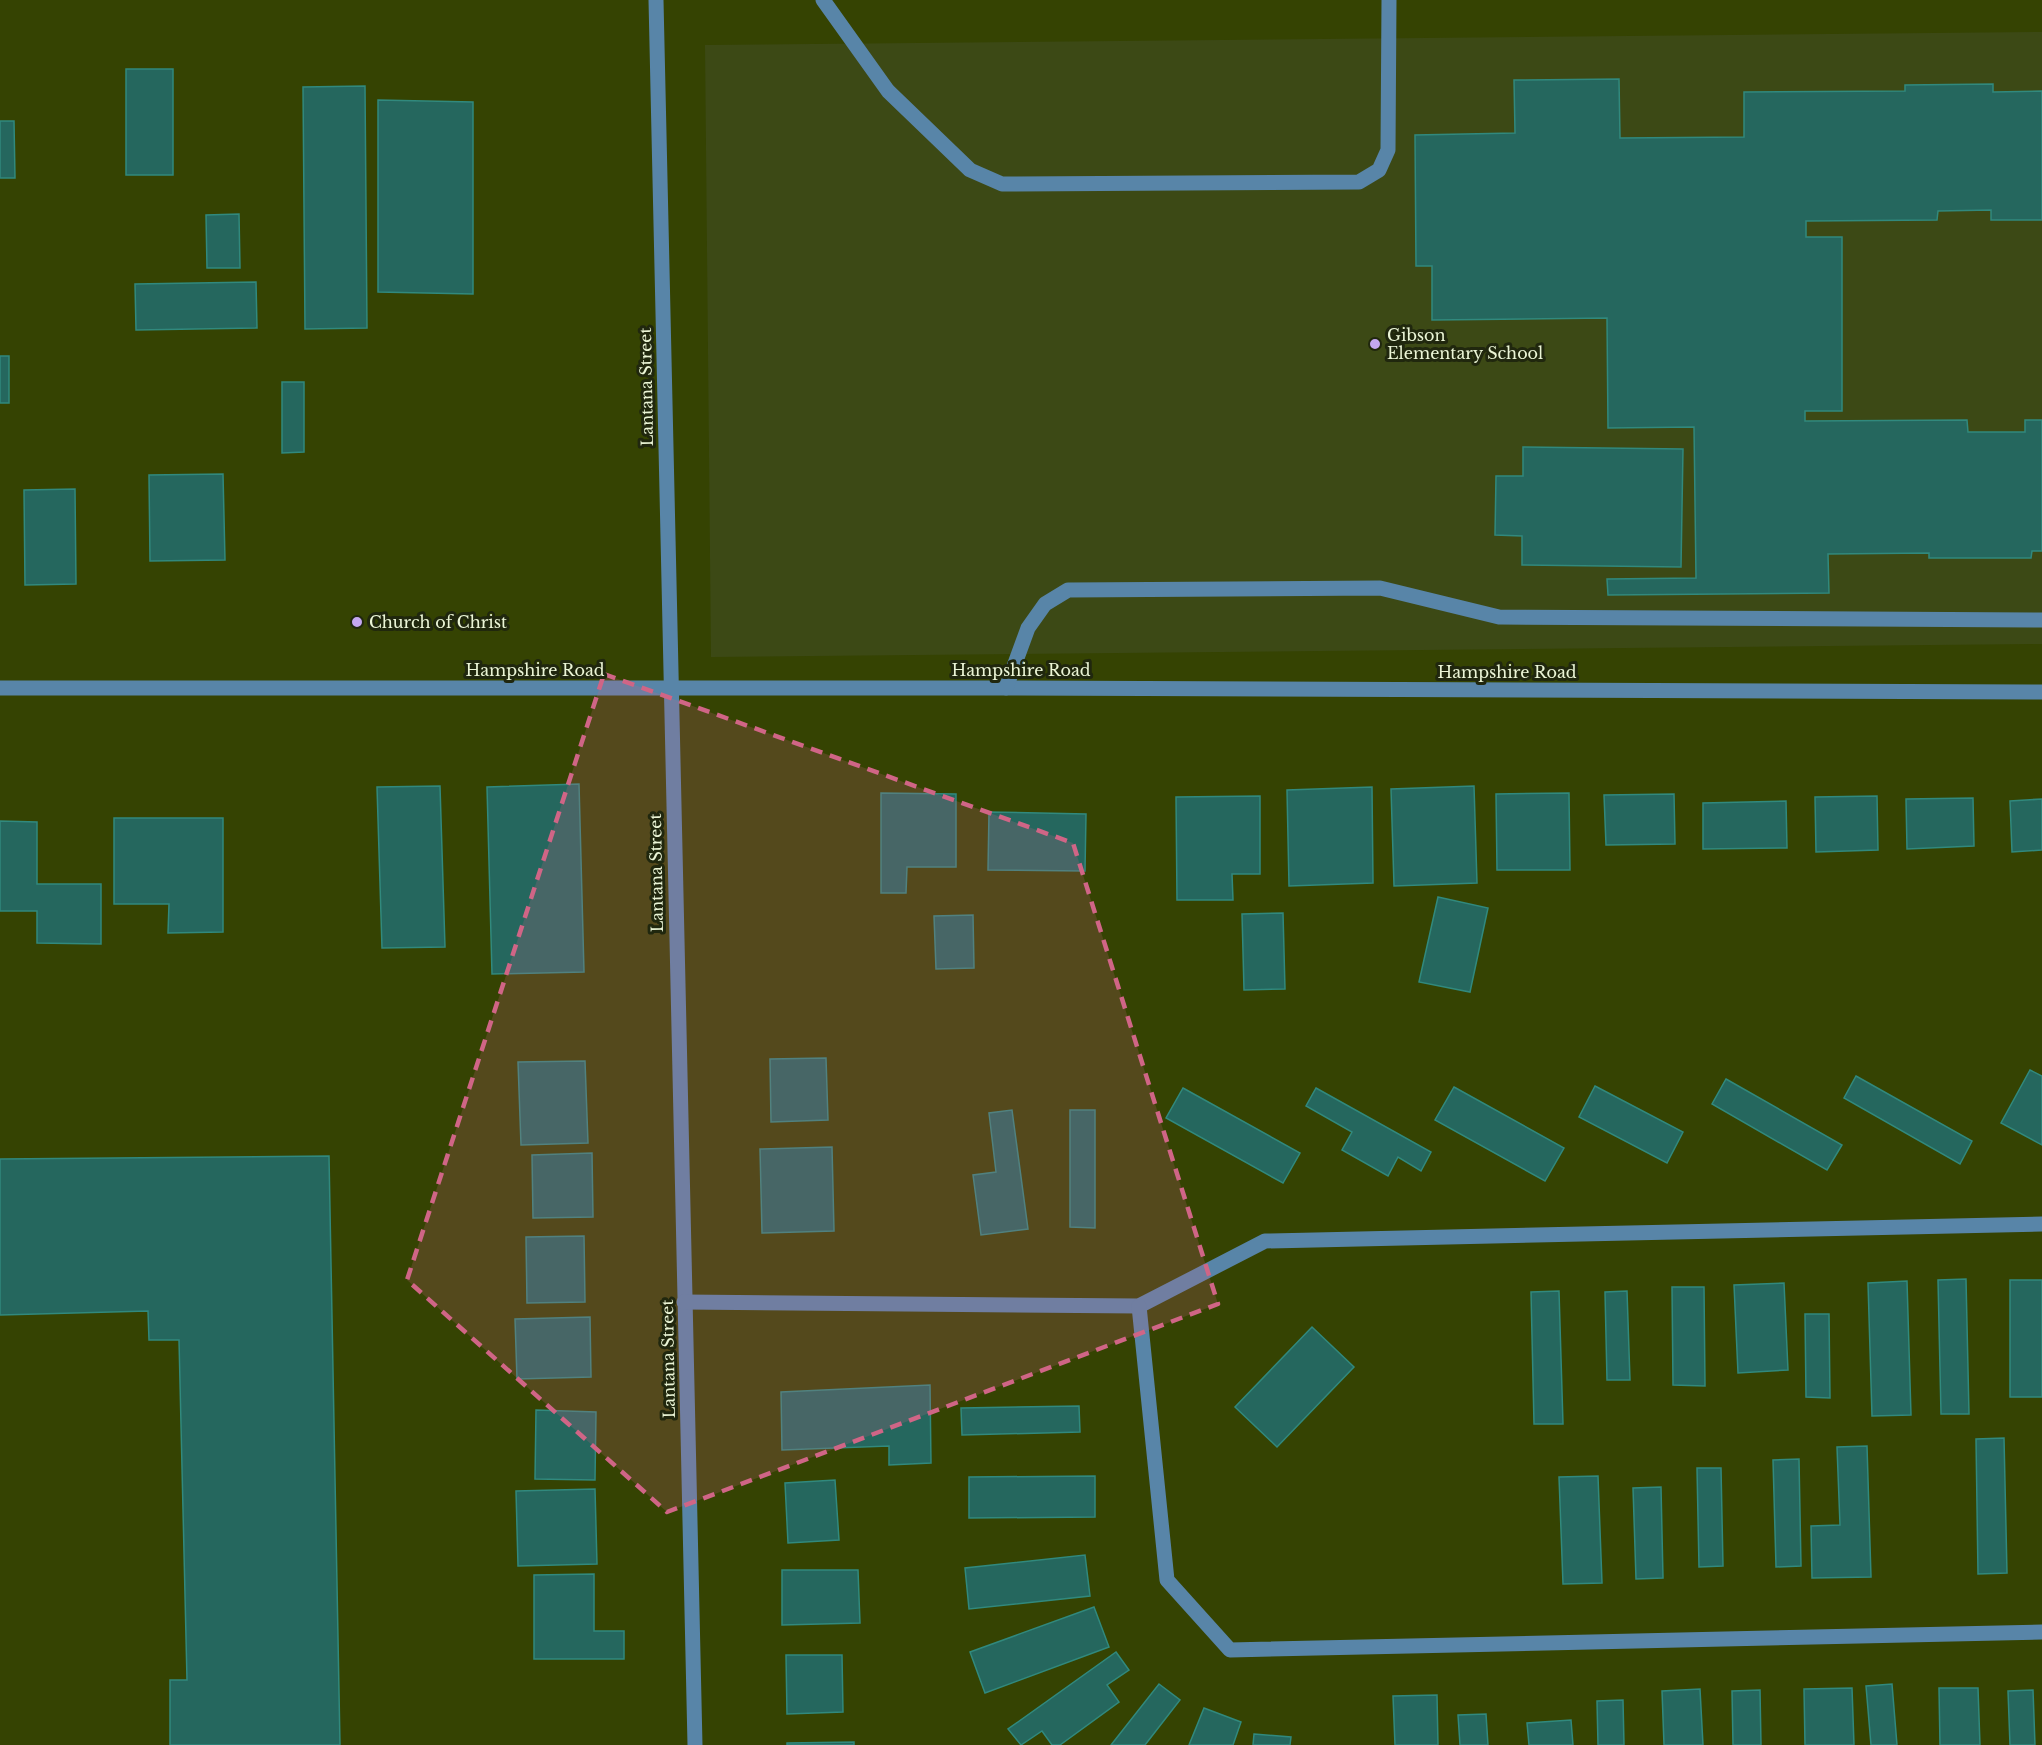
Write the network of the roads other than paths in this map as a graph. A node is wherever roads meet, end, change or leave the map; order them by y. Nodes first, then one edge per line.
1 (656, 0) edge
2 (823, 0) edge
3 (1389, 0) edge
4 (2042, 620) edge
5 (0, 688) edge
6 (670, 688) junction
7 (1006, 688) junction
8 (2042, 692) edge
9 (2042, 1224) edge
10 (684, 1302) junction
11 (1139, 1306) junction
12 (2042, 1632) edge
13 (695, 1745) edge

1 - 6 street, Lantana Street
2 - 3 street
4 - 7 street
5 - 6 street, Hampshire Road
6 - 7 street, Hampshire Road
6 - 10 street, Lantana Street
7 - 8 street, Hampshire Road
9 - 11 street
10 - 11 street
10 - 13 street, Lantana Street
11 - 12 street

